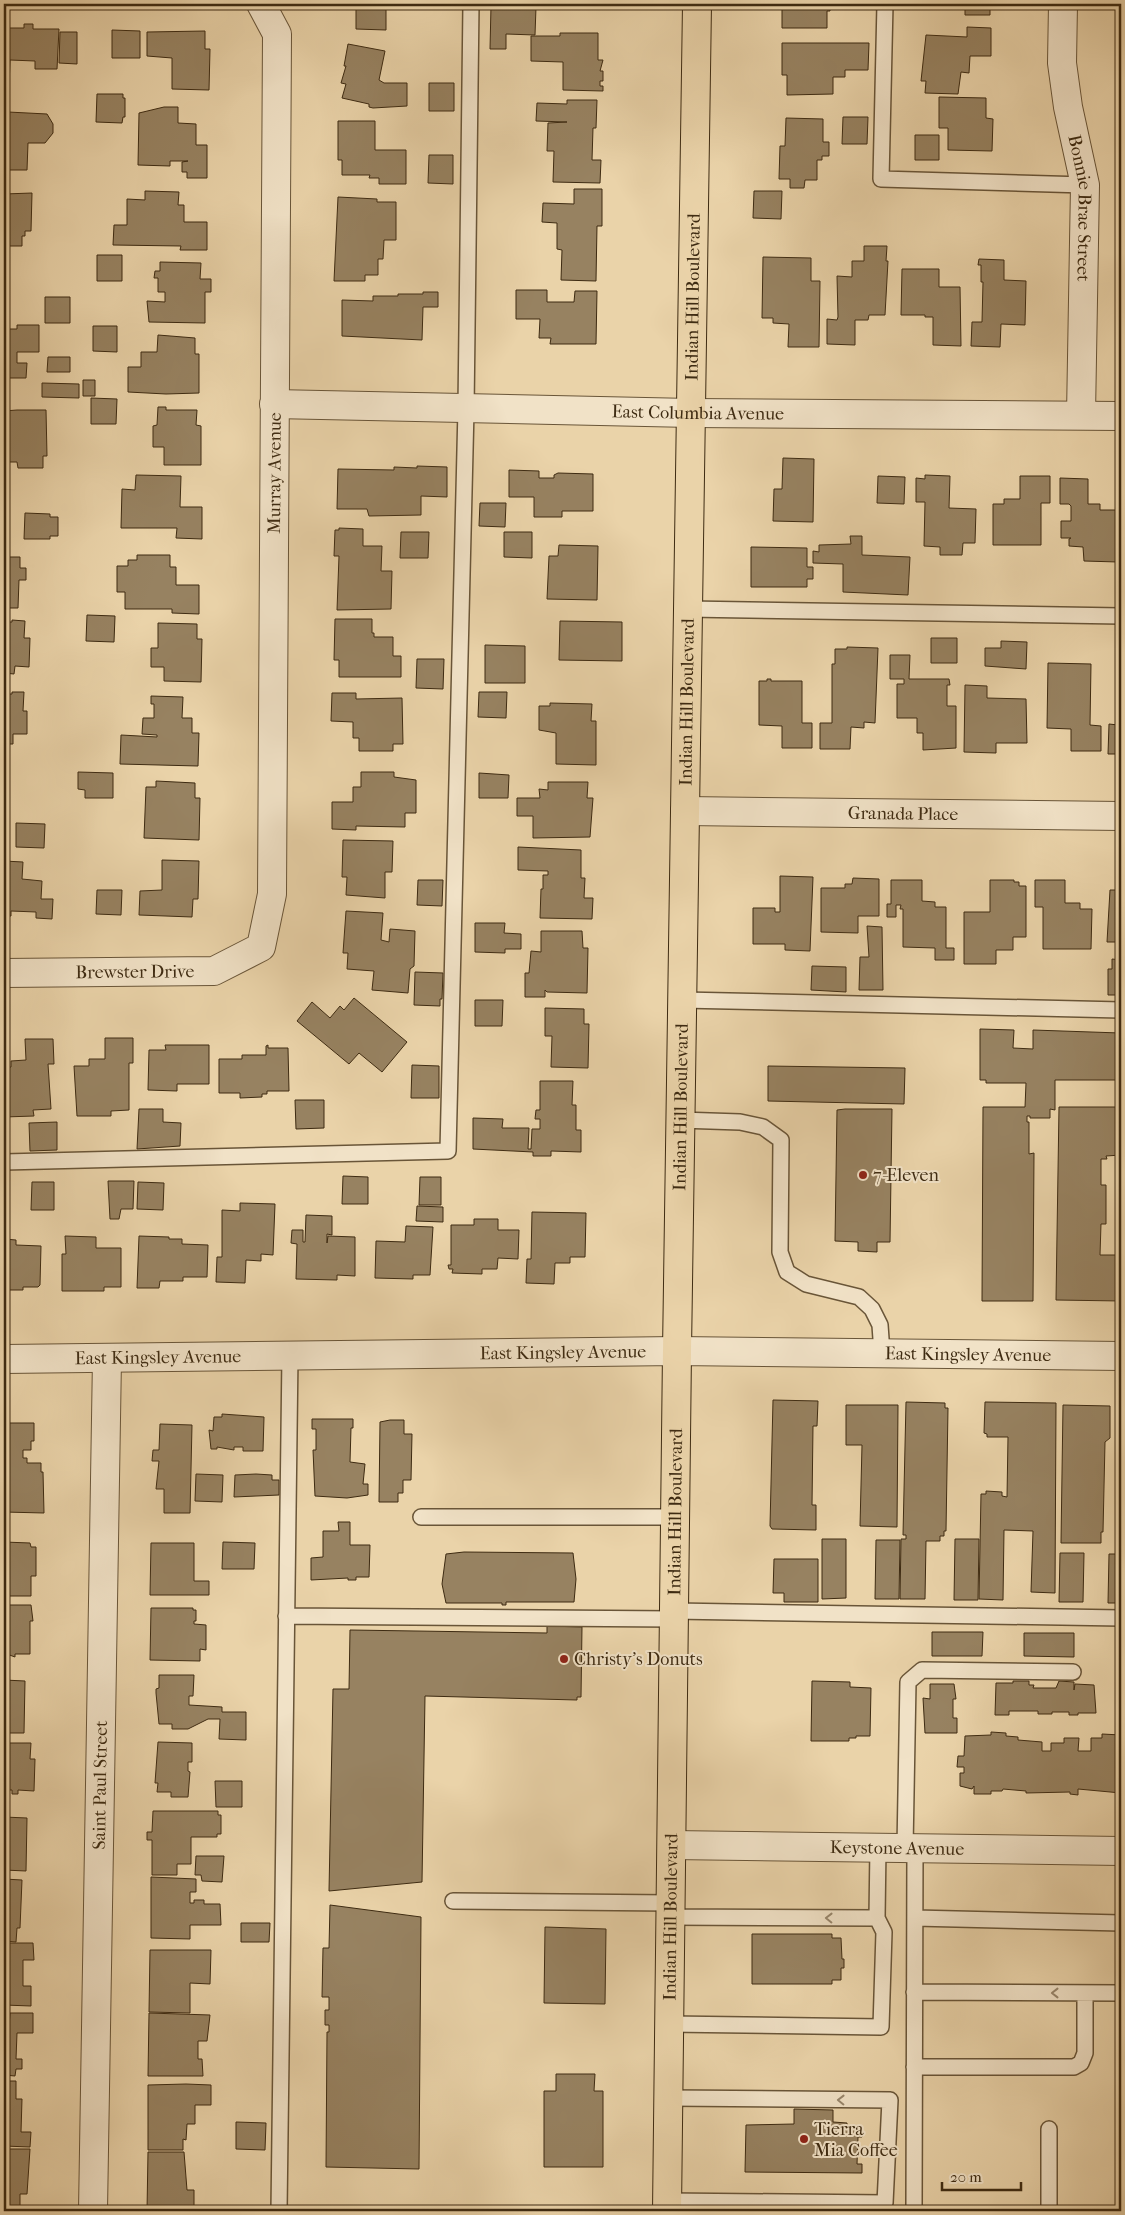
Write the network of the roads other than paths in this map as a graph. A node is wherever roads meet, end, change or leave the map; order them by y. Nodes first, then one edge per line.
1 (261, 4) edge
2 (471, 4) edge
3 (697, 4) edge
4 (884, 4) edge
5 (1063, 4) edge
6 (1085, 185) junction
7 (274, 404) junction
8 (466, 409) junction
9 (691, 414) junction
10 (1081, 416) junction
11 (1121, 416) edge
12 (688, 609) junction
13 (1121, 616) edge
14 (685, 811) junction
15 (1121, 816) edge
16 (261, 947) joint
17 (4, 973) edge
18 (682, 1000) junction
19 (1121, 1010) edge
20 (680, 1120) junction
21 (4, 1162) edge
22 (676, 1350) junction
23 (882, 1353) junction
24 (290, 1355) junction
25 (1121, 1356) edge
26 (107, 1358) junction
27 (4, 1359) edge
28 (421, 1517) dead end
29 (675, 1517) junction
30 (674, 1615) junction
31 (286, 1616) junction
32 (1121, 1618) edge
33 (1073, 1672) dead end
34 (672, 1845) junction
35 (899, 1848) junction
36 (1121, 1851) edge
37 (453, 1901) dead end
38 (670, 1910) junction
39 (877, 1918) junction
40 (915, 1918) junction
41 (1121, 1923) edge
42 (914, 1992) junction
43 (1085, 1993) junction
44 (1121, 1993) edge
45 (669, 2024) junction
46 (914, 2067) junction
47 (669, 2098) junction
48 (1050, 2129) dead end
49 (667, 2206) edge
50 (93, 2211) edge
51 (278, 2211) edge
52 (914, 2211) edge
53 (1049, 2211) edge

1 - 7 street, Murray Avenue
2 - 8 lane
3 - 9 main road, Indian Hill Boulevard
4 - 6 lane
5 - 6 street, Bonnie Brae Street
6 - 10 street, Bonnie Brae Street
7 - 8 street, East Columbia Avenue
7 - 16 street, Murray Avenue
8 - 9 street, East Columbia Avenue
8 - 21 lane
9 - 10 street, East Columbia Avenue
9 - 12 main road, Indian Hill Boulevard
10 - 11 street, East Columbia Avenue
12 - 13 lane
12 - 14 main road, Indian Hill Boulevard
14 - 15 street, Granada Place
14 - 18 main road, Indian Hill Boulevard
16 - 17 street, Brewster Drive
18 - 19 lane
18 - 20 main road, Indian Hill Boulevard
20 - 22 main road, Indian Hill Boulevard
20 - 23 lane
22 - 23 street, East Kingsley Avenue
22 - 24 street, East Kingsley Avenue
22 - 29 main road, Indian Hill Boulevard
23 - 25 street, East Kingsley Avenue
24 - 26 street, East Kingsley Avenue
24 - 31 lane
26 - 27 street, East Kingsley Avenue
26 - 50 street, Saint Paul Street
28 - 29 lane
29 - 30 main road, Indian Hill Boulevard
30 - 31 lane
30 - 32 lane
30 - 34 main road, Indian Hill Boulevard
31 - 51 lane
33 - 35 lane
34 - 35 street, Keystone Avenue
34 - 38 main road, Indian Hill Boulevard
35 - 36 street, Keystone Avenue
35 - 39 lane
35 - 40 lane
37 - 38 lane
39 -> 38 lane
38 - 45 main road, Indian Hill Boulevard
39 - 45 lane
40 - 41 lane
40 - 42 lane
43 -> 42 lane
42 - 46 lane
43 - 44 lane
43 - 46 lane
45 - 47 main road, Indian Hill Boulevard
46 - 52 lane
47 - 49 main road, Indian Hill Boulevard
49 -> 47 lane
48 - 53 lane

